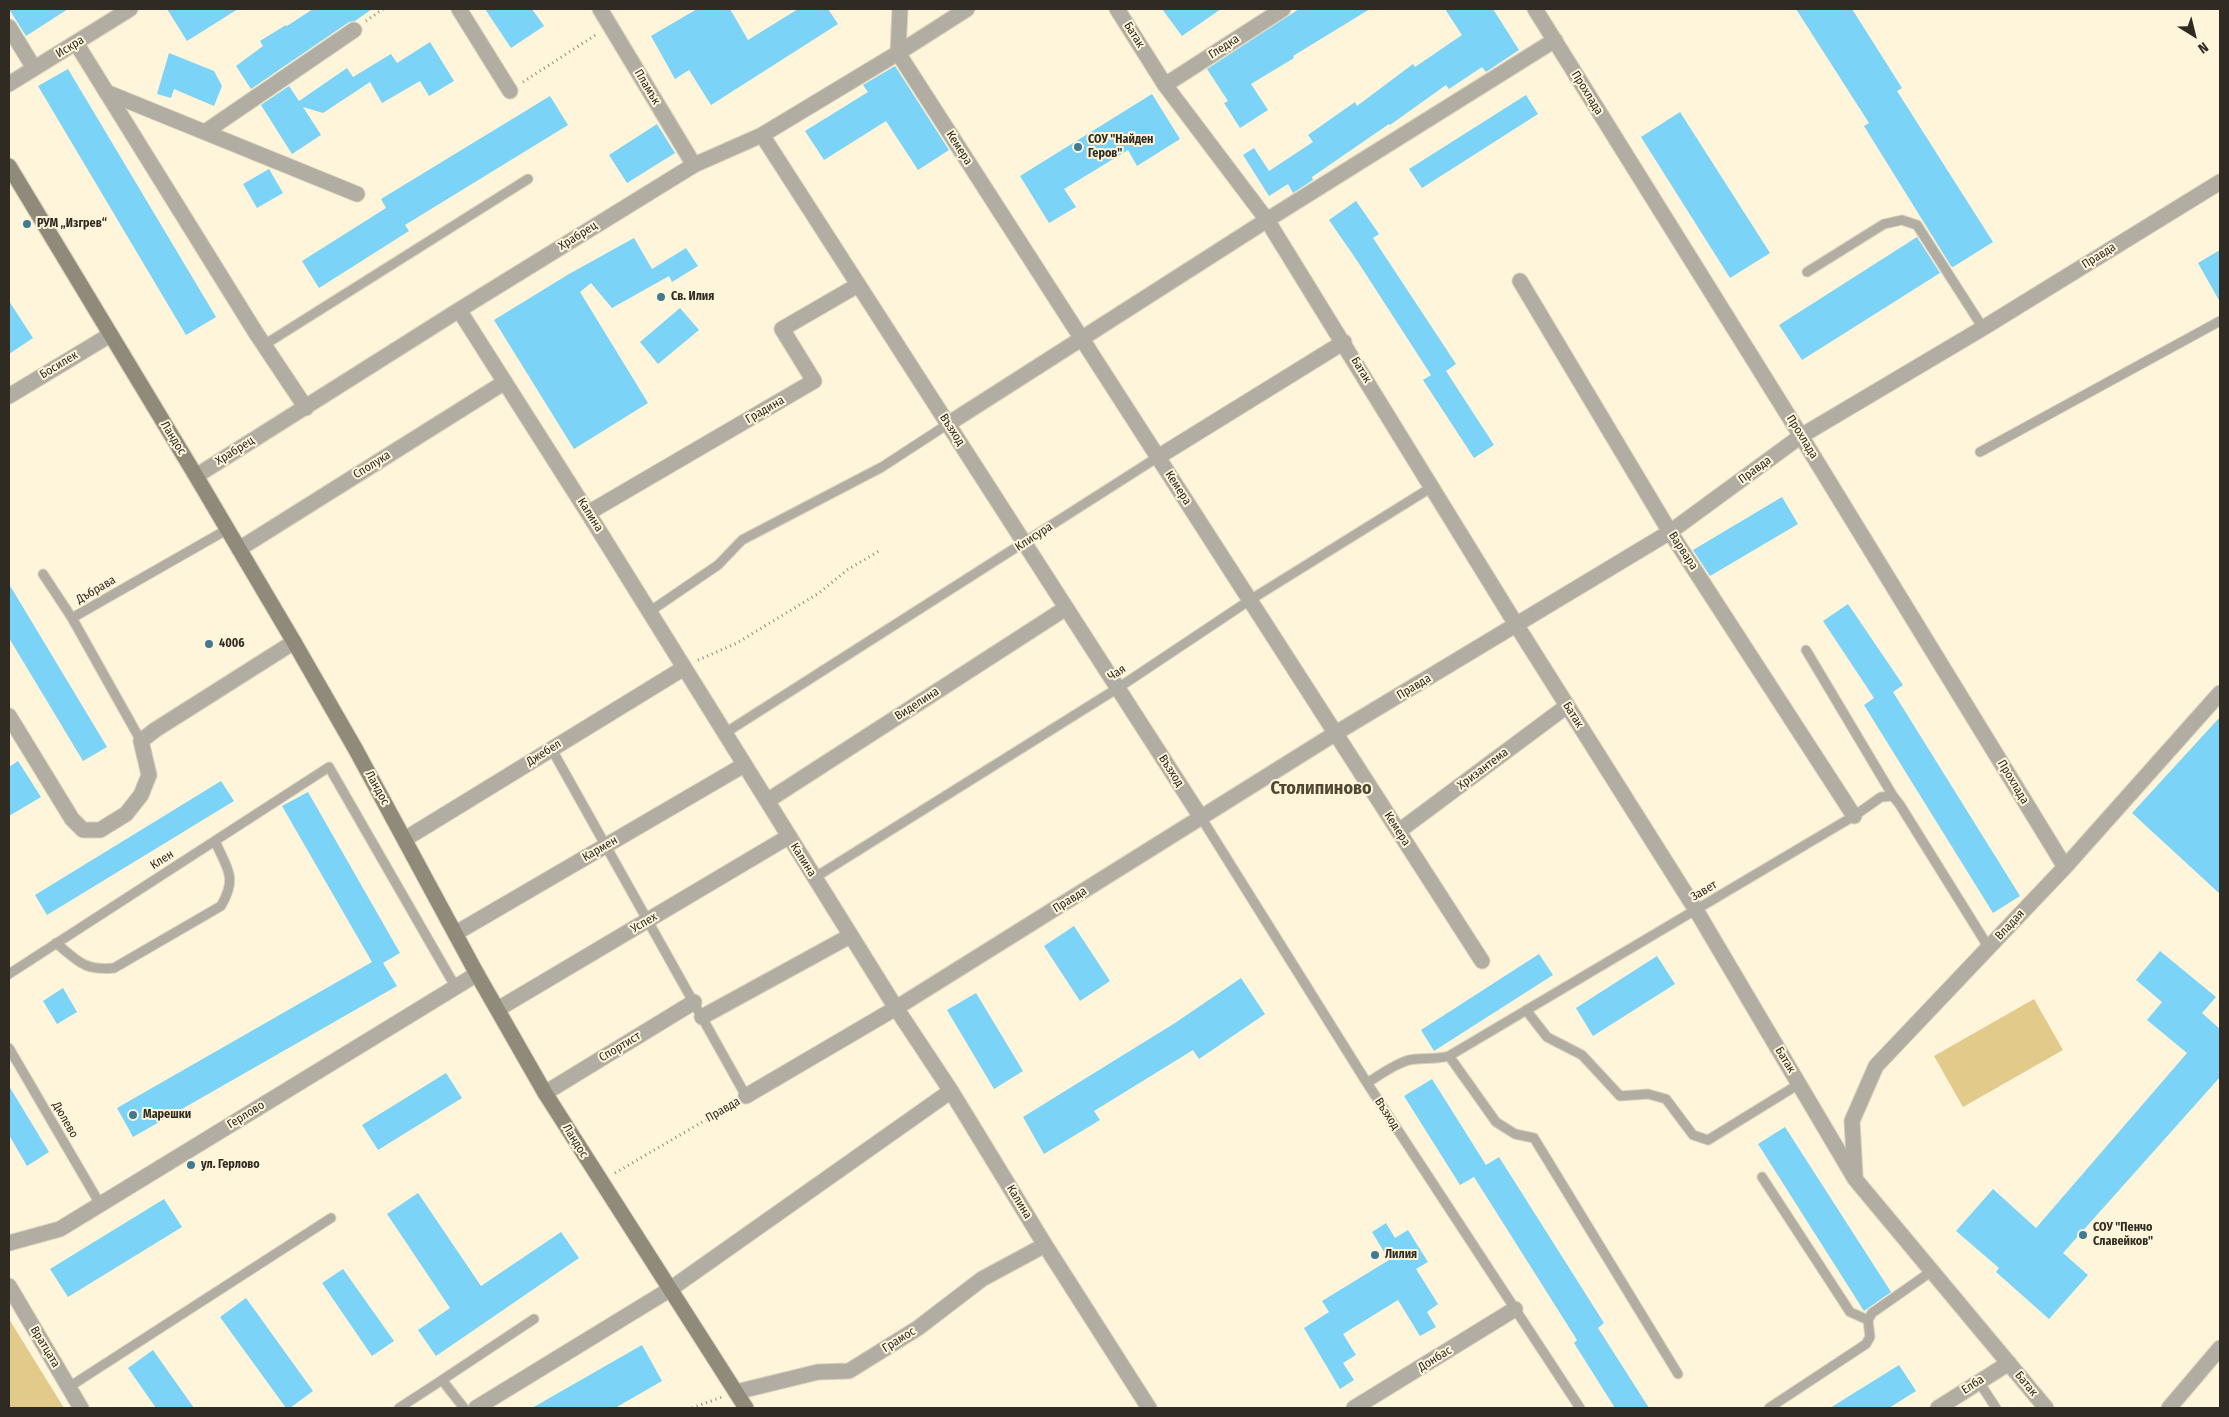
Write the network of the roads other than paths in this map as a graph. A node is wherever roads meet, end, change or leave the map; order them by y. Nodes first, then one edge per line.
1 (130, 9) edge
2 (459, 9) edge
3 (600, 9) edge
4 (900, 9) edge
5 (967, 9) edge
6 (1117, 9) edge
7 (1284, 9) edge
8 (1535, 9) edge
9 (9, 27) edge
10 (354, 30) road end
11 (1555, 40) junction
12 (76, 43) junction
13 (898, 53) junction
14 (34, 68) junction
15 (9, 84) edge
16 (1165, 85) junction
17 (510, 91) road end
18 (106, 92) junction
19 (205, 132) junction
20 (762, 135) junction
21 (694, 165) junction
22 (9, 166) edge
23 (528, 180) dead end
24 (2220, 182) edge
25 (358, 194) dead end
26 (1267, 220) junction
27 (1807, 272) dead end
28 (1520, 282) dead end
29 (858, 284) junction
30 (459, 310) junction
31 (2220, 322) edge
32 (1983, 328) junction
33 (110, 335) junction
34 (1082, 340) junction
35 (1344, 342) junction
36 (264, 345) junction
37 (505, 382) junction
38 (9, 396) edge
39 (306, 408) junction
40 (948, 424) junction
41 (1801, 436) junction
42 (1980, 452) dead end
43 (1158, 457) junction
44 (196, 476) junction
45 (1432, 487) junction
46 (588, 513) junction
47 (228, 529) junction
48 (1670, 532) junction
49 (1024, 542) junction
50 (239, 549) junction
51 (43, 574) dead end
52 (1250, 600) junction
53 (1066, 608) junction
54 (649, 612) junction
55 (72, 618) junction
56 (1517, 626) junction
57 (294, 642) junction
58 (1806, 650) dead end
59 (684, 668) junction
60 (1118, 688) junction
61 (2220, 693) edge
62 (1567, 706) junction
63 (9, 716) edge
64 (725, 733) junction
65 (1336, 733) junction
66 (141, 741) junction
67 (551, 748) junction
68 (744, 765) junction
69 (1893, 796) junction
70 (767, 801) junction
71 (1854, 816) junction
72 (1202, 819) junction
73 (1399, 831) junction
74 (788, 836) junction
75 (405, 839) junction
76 (215, 841) junction
77 (606, 845) junction
78 (2065, 867) junction
79 (814, 878) junction
80 (1696, 910) junction
81 (648, 920) junction
82 (456, 932) junction
83 (850, 936) junction
84 (56, 943) junction
85 (1988, 948) junction
86 (1482, 961) dead end
87 (9, 974) edge
88 (477, 974) junction
89 (455, 986) junction
90 (694, 1002) junction
91 (896, 1008) junction
92 (498, 1009) junction
93 (1526, 1010) junction
94 (702, 1016) junction
95 (9, 1048) edge
96 (1449, 1056) junction
97 (1367, 1083) junction
98 (1799, 1084) junction
99 (951, 1091) junction
100 (545, 1092) junction
101 (746, 1096) joint
102 (1762, 1177) dead end
103 (1855, 1179) junction
104 (100, 1204) junction
105 (331, 1218) dead end
106 (9, 1244) edge
107 (1045, 1245) junction
108 (1932, 1271) junction
109 (9, 1286) edge
110 (669, 1290) junction
111 (1515, 1309) junction
112 (534, 1319) dead end
113 (1868, 1320) junction
114 (2220, 1348) edge
115 (2009, 1363) junction
116 (1678, 1374) dead end
117 (442, 1380) junction
118 (1980, 1382) junction
119 (69, 1388) junction
120 (736, 1392) junction
121 (81, 1408) edge
122 (398, 1408) edge
123 (464, 1408) edge
124 (476, 1408) edge
125 (746, 1408) edge
126 (1149, 1408) edge
127 (1354, 1408) edge
128 (1580, 1408) edge
129 (1770, 1408) edge
130 (1938, 1408) edge
131 (1996, 1408) edge
132 (2046, 1408) edge
133 (2169, 1408) edge

1 - 12 street, Искра
2 - 17 street
3 - 21 street, Пламък
4 - 13 street
5 - 13 street, Храбрец
6 - 16 street, Батак
7 - 16 street, Гледка
8 - 11 street, Прохлада
9 - 14 street
10 - 19 street
11 - 26 street
11 - 41 street, Прохлада
12 - 14 street, Искра
12 - 18 street
13 - 20 street, Храбрец
13 - 34 street, Кемера
14 - 15 street, Искра
16 - 26 street, Батак
18 - 19 street
18 - 36 street
19 - 25 street
20 - 21 street, Храбрец
20 - 29 street, Възход
21 - 30 street, Храбрец
22 - 33 street, Ландос
23 - 36 lane
24 - 32 street, Правда
26 - 34 street
26 - 35 street, Батак
27 - 32 lane
28 - 48 street, Варвара
29 - 40 street, Възход
29 - 46 street, Градина
30 - 37 street, Калина
30 - 39 street, Храбрец
31 - 42 lane
32 - 41 street, Правда
33 - 38 street, Босилек
33 - 44 street, Ландос
34 - 40 street
34 - 43 street, Кемера
35 - 43 street, Клисура
35 - 45 street, Батак
36 - 39 street
37 - 46 street, Калина
37 - 50 street, Сполука
39 - 44 street, Храбрец
40 - 49 street, Възход
40 - 54 lane
41 - 48 street, Правда
41 - 78 street, Прохлада
43 - 49 lane, Клисура
43 - 52 street, Кемера
44 - 47 street, Ландос
45 - 52 lane, Чая
45 - 56 street, Батак
46 - 54 street, Калина
47 - 50 street, Ландос
47 - 55 lane, Дъбрава
48 - 56 street, Правда
48 - 71 street, Варвара
49 - 53 street, Възход
49 - 64 lane, Клисура
50 - 57 street, Ландос
51 - 55 lane
52 - 60 lane, Чая
52 - 65 street, Кемера
53 - 60 street, Възход
53 - 70 street, Виделина
54 - 59 street, Калина
55 - 66 lane, Дъбрава
56 - 62 street, Батак
56 - 65 street, Правда
57 - 66 street
57 - 75 street, Ландос
58 - 69 lane
59 - 64 street, Калина
59 - 67 street, Джебел
60 - 72 street, Възход
60 - 79 lane, Чая
61 - 78 street, Владая
62 - 73 street, Хризантема
62 - 80 street, Батак
63 - 66 street
64 - 68 street, Калина
65 - 72 street, Правда
65 - 73 street, Кемера
67 - 75 street, Джебел
67 - 77 lane
68 - 70 street, Калина
68 - 77 street, Кармен
69 - 71 lane, Завет
69 - 85 lane
70 - 74 street, Калина
71 - 80 lane, Завет
72 - 91 street, Правда
72 - 97 lane, Възход
73 - 86 street, Кемера
74 - 79 street, Калина
74 - 81 street, Успех
75 - 82 street, Ландос
76 - 84 lane, Клен
76 - 84 lane
76 - 89 lane, Клен
77 - 81 lane
77 - 82 street, Кармен
78 - 85 street, Владая
79 - 83 street, Калина
80 - 93 lane, Завет
80 - 98 street, Батак
81 - 90 lane
81 - 92 street, Успех
82 - 88 street, Ландос
83 - 91 street, Калина
83 - 94 street
84 - 87 lane, Клен
85 - 103 street, Владая
88 - 89 street, Герлово
88 - 92 street, Ландос
89 - 104 street, Герлово
90 - 94 lane
90 - 100 street, Спортист
91 - 99 street, Калина
91 - 101 street, Правда
92 - 100 street, Ландос
93 - 96 lane, Завет
93 - 98 lane
94 - 101 lane
95 - 104 lane, Дюлево
96 - 97 lane, Завет
96 - 116 lane
97 - 111 lane, Възход
98 - 103 street, Батак
99 - 107 street, Калина
99 - 110 street
100 - 110 street, Ландос
102 - 113 lane
103 - 108 street, Батак
104 - 106 street, Герлово
105 - 119 lane
107 - 120 street, Грамос
107 - 126 street, Калина
108 - 113 lane
108 - 115 street, Батак
109 - 119 street, Вратцата
110 - 120 street, Ландос
110 - 124 street
111 - 127 street, Донбас
111 - 128 lane, Възход
112 - 117 lane
113 - 129 lane
114 - 133 street
115 - 118 street, Елба
115 - 132 street, Батак
117 - 122 lane
117 - 123 lane
118 - 130 street, Елба
118 - 131 lane
119 - 121 street, Вратцата
120 - 125 street, Ландос

